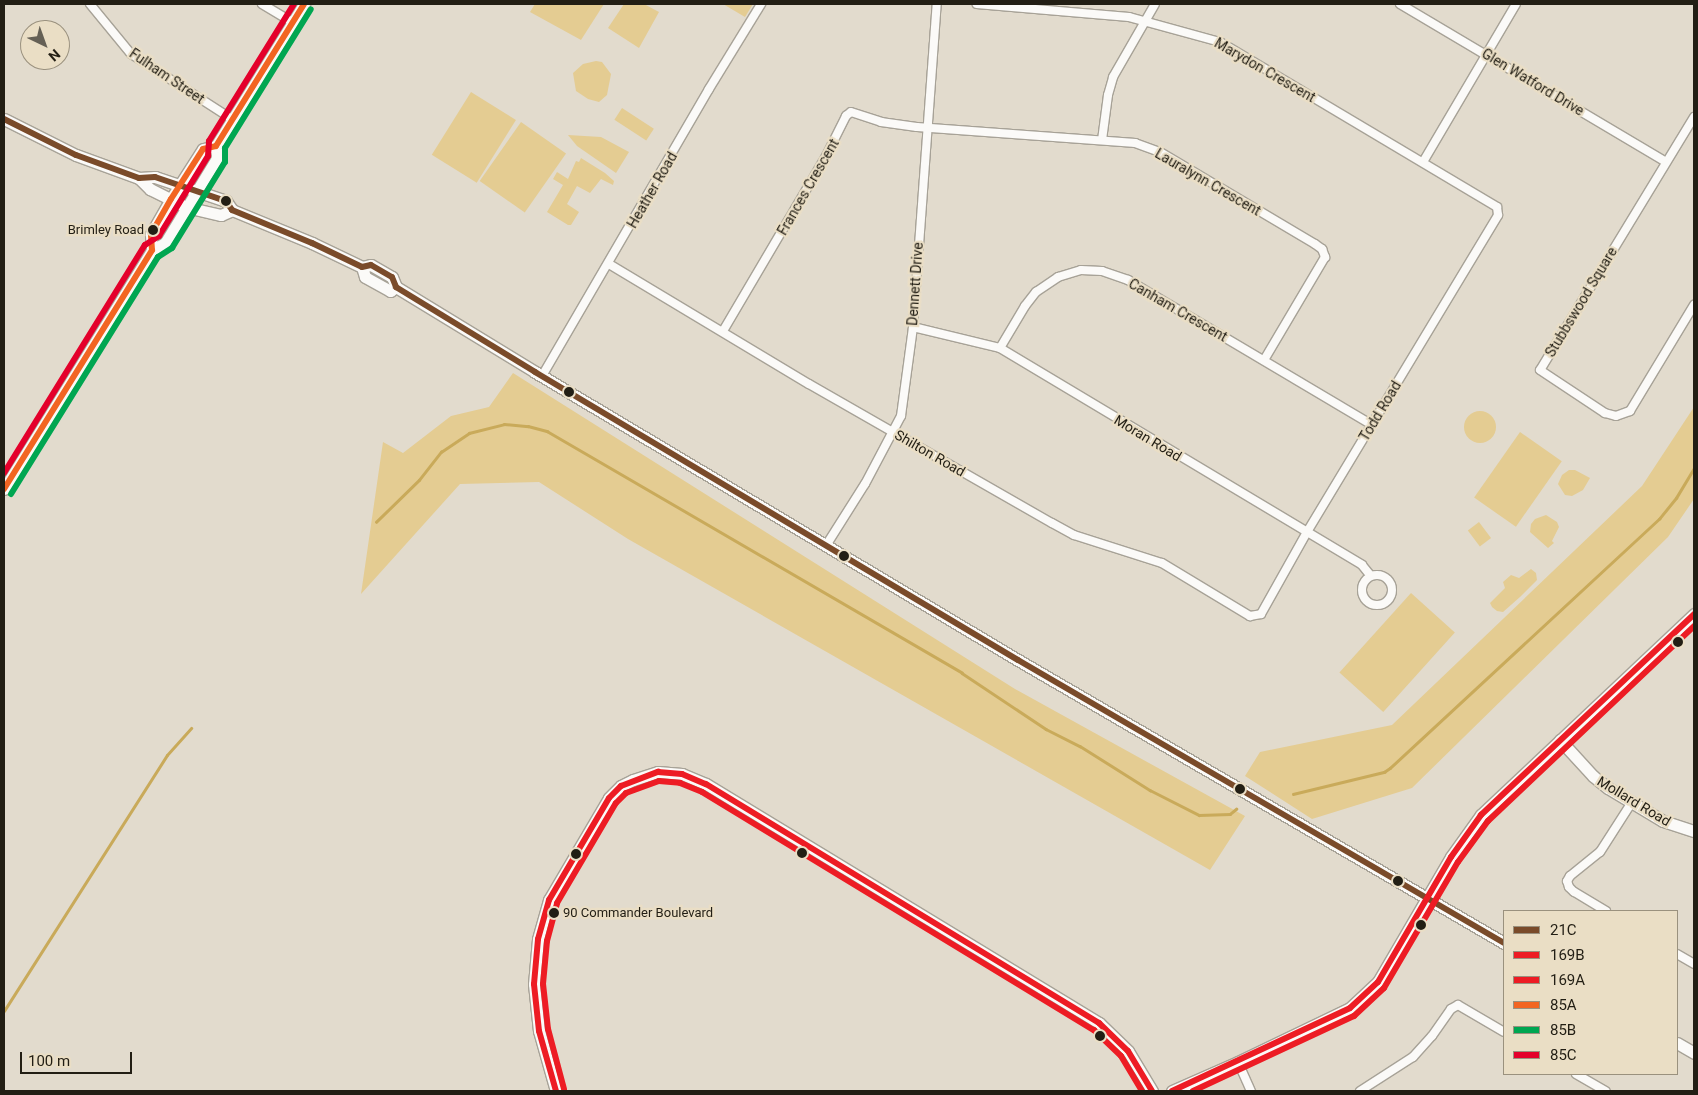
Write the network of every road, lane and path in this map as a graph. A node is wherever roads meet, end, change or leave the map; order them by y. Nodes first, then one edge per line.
1 (90, 4) edge
2 (262, 4) edge
3 (304, 4) edge
4 (762, 4) edge
5 (937, 4) edge
6 (977, 4) edge
7 (1155, 4) edge
8 (1400, 4) edge
9 (1516, 4) edge
10 (1146, 20) junction
11 (292, 22) junction
12 (1487, 54) junction
13 (1694, 117) edge
14 (4, 119) edge
15 (232, 119) junction
16 (928, 127) junction
17 (1102, 140) junction
18 (216, 146) junction
19 (1423, 162) junction
20 (1666, 162) junction
21 (139, 178) junction
22 (179, 186) junction
23 (195, 191) junction
24 (171, 199) junction
25 (186, 207) junction
26 (1498, 208) joint
27 (232, 210) junction
28 (152, 250) junction
29 (609, 264) junction
30 (1694, 305) edge
31 (913, 327) junction
32 (723, 331) junction
33 (1000, 348) junction
34 (1264, 360) junction
35 (542, 376) junction
36 (1371, 424) junction
37 (894, 432) junction
38 (4, 489) edge
39 (1307, 532) junction
40 (827, 544) junction
41 (1371, 576) junction
42 (1261, 614) joint
43 (1694, 614) edge
44 (1560, 740) junction
45 (1632, 802) junction
46 (1694, 832) edge
47 (1427, 898) junction
48 (1604, 910) edge
49 (1503, 942) edge
50 (1678, 955) edge
51 (1694, 964) edge
52 (1503, 1031) edge
53 (1678, 1043) edge
54 (1694, 1053) edge
55 (1238, 1062) junction
56 (1578, 1075) edge
57 (556, 1091) edge
58 (1152, 1091) edge
59 (1172, 1091) edge
60 (1251, 1091) edge
61 (1364, 1091) edge
62 (1606, 1091) edge

1 - 15 street, Fulham Street
2 - 11 street
3 - 11 main road
4 - 29 street, Heather Road
5 - 16 street, Dennett Drive
6 - 10 street, Marydon Crescent
7 - 10 street
8 - 12 street, Glen Watford Drive
9 - 12 street
10 - 17 street
10 - 19 street, Marydon Crescent
11 - 15 main road
12 - 19 street
12 - 20 street, Glen Watford Drive
13 - 20 street, Stubbswood Square
14 - 21 main road
15 - 18 main road
16 - 17 street, Lauralynn Crescent
16 - 31 street, Dennett Drive
16 - 32 street, Frances Crescent
17 - 34 street, Lauralynn Crescent
18 - 22 main road
18 - 23 main road
19 - 26 street, Marydon Crescent
20 - 30 street, Stubbswood Square
21 - 22 main road
21 - 24 main road
22 - 23 main road
22 - 24 main road
23 - 25 main road
23 - 27 main road
24 - 25 main road
24 - 28 main road
25 - 27 main road
25 - 28 main road
26 - 36 street, Todd Road
27 - 35 main road
28 - 38 main road
29 - 32 street, Shilton Road
29 - 35 street, Heather Road
31 - 33 street, Moran Road
31 - 37 street, Dennett Drive
32 - 37 street, Shilton Road
33 - 34 street, Canham Crescent
33 - 39 street, Moran Road
34 - 36 street, Canham Crescent
35 - 40 main road
36 - 39 street, Todd Road
37 - 40 street, Dennett Drive
37 - 42 street, Shilton Road
39 - 41 street, Moran Road
39 - 42 street, Todd Road
40 - 47 main road
41 - 41 street, Moran Road
43 - 44 main road
44 - 45 main road, Mollard Road
44 - 47 main road
45 - 46 main road, Mollard Road
45 - 48 street
47 - 49 main road
47 - 55 main road
50 - 51 street
52 - 61 street
53 - 54 main road
55 - 59 main road
55 - 60 street
56 - 62 street
57 - 58 main road

